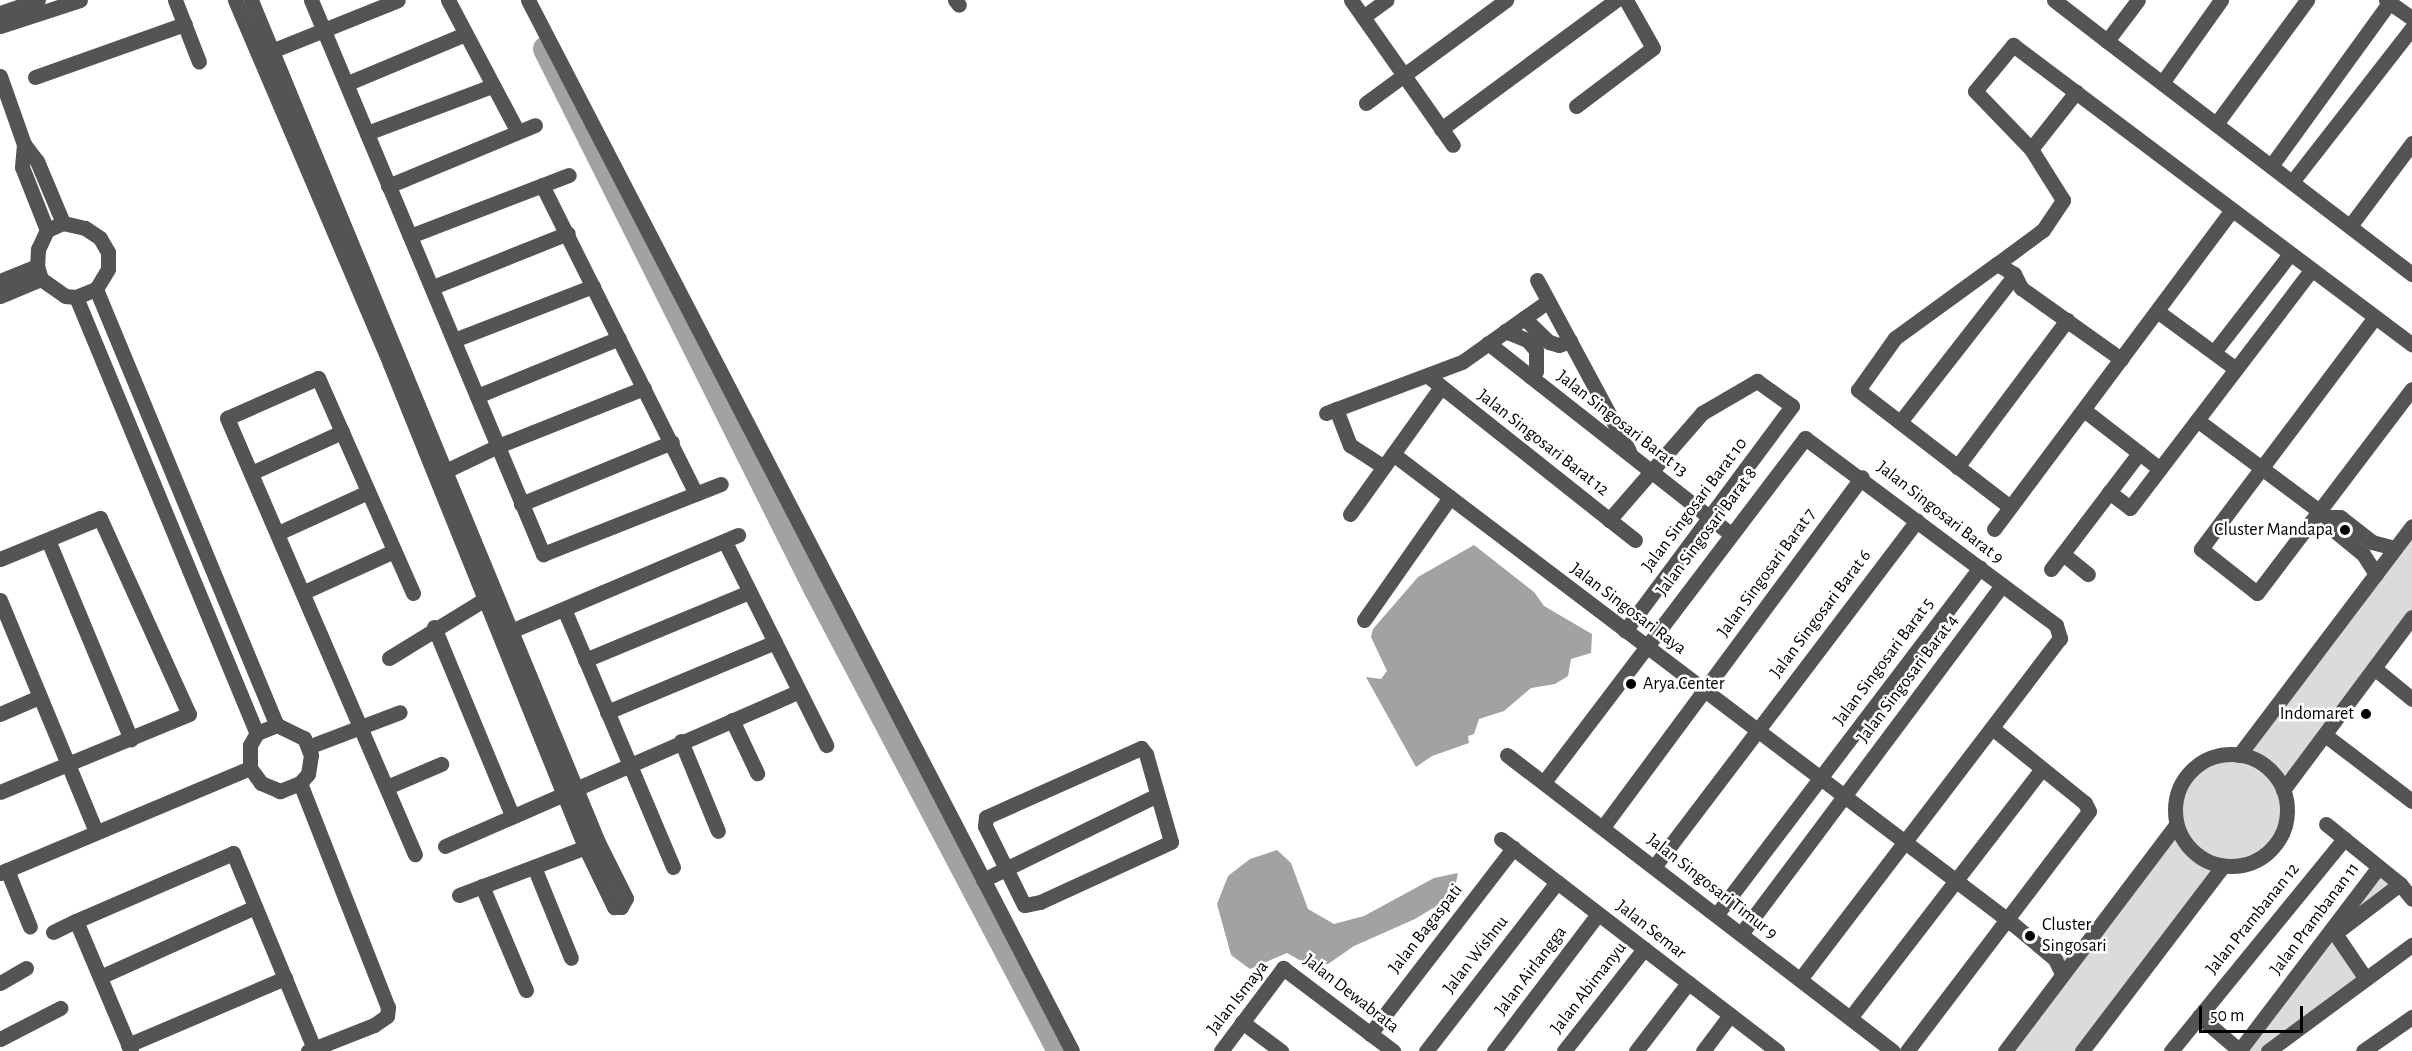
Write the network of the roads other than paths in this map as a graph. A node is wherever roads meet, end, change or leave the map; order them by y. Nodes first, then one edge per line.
1 (38, 0) edge
2 (80, 0) edge
3 (175, 0) edge
4 (235, 0) edge
5 (251, 0) edge
6 (311, 0) edge
7 (398, 0) edge
8 (448, 0) edge
9 (1351, 0) edge
10 (1386, 0) edge
11 (1506, 0) edge
12 (1616, 0) edge
13 (1626, 0) edge
14 (2138, 0) edge
15 (2221, 0) edge
16 (2307, 0) edge
17 (531, 1) edge
18 (2052, 1) edge
19 (2389, 1) edge
20 (0, 13) edge
21 (1363, 17) junction
22 (2412, 18) edge
23 (184, 24) junction
24 (0, 26) edge
25 (2412, 28) edge
26 (323, 30) junction
27 (465, 34) junction
28 (2107, 40) junction
29 (265, 54) junction
30 (199, 62) dead end
31 (0, 76) edge
32 (1402, 76) junction
33 (35, 77) dead end
34 (348, 83) junction
35 (2162, 83) junction
36 (492, 86) junction
37 (2076, 92) junction
38 (1366, 103) dead end
39 (1576, 106) dead end
40 (2217, 124) junction
41 (535, 125) dead end
42 (1441, 129) junction
43 (518, 132) junction
44 (367, 133) junction
45 (2412, 143) edge
46 (24, 144) junction
47 (1453, 145) dead end
48 (2032, 150) junction
49 (2271, 166) junction
50 (569, 175) dead end
51 (2292, 182) junction
52 (542, 185) junction
53 (388, 186) junction
54 (2232, 210) junction
55 (63, 223) junction
56 (2350, 226) junction
57 (47, 230) junction
58 (568, 233) junction
59 (410, 236) junction
60 (2290, 254) junction
61 (1997, 264) junction
62 (2410, 269) edge
63 (2312, 270) junction
64 (39, 273) junction
65 (2014, 276) junction
66 (1537, 279) dead end
67 (0, 281) edge
68 (593, 286) junction
69 (433, 288) junction
70 (96, 289) junction
71 (0, 296) edge
72 (76, 297) junction
73 (1548, 301) junction
74 (2157, 311) junction
75 (2375, 317) junction
76 (1524, 318) junction
77 (2067, 320) junction
78 (1505, 331) junction
79 (619, 338) junction
80 (454, 340) junction
81 (1570, 341) junction
82 (1488, 343) junction
83 (2412, 345) edge
84 (2214, 352) junction
85 (2121, 360) junction
86 (2236, 369) junction
87 (1428, 376) junction
88 (1530, 376) junction
89 (1441, 387) junction
90 (644, 388) junction
91 (2412, 389) edge
92 (477, 396) junction
93 (1602, 402) junction
94 (2084, 410) junction
95 (1584, 419) junction
96 (2197, 420) junction
97 (1900, 423) junction
98 (342, 432) junction
99 (1800, 441) joint
100 (672, 442) junction
101 (498, 446) junction
102 (2139, 453) junction
103 (1393, 454) junction
104 (1632, 456) junction
105 (1958, 466) junction
106 (2260, 466) junction
107 (1384, 467) junction
108 (2160, 469) junction
109 (1651, 471) junction
110 (251, 473) junction
111 (441, 473) junction
112 (1862, 477) junction
113 (721, 484) dead end
114 (368, 492) junction
115 (2109, 492) junction
116 (696, 494) junction
117 (1450, 497) junction
118 (521, 504) junction
119 (2010, 507) junction
120 (2323, 513) junction
121 (1350, 514) dead end
122 (1710, 518) junction
123 (1610, 519) junction
124 (1917, 520) junction
125 (2412, 526) edge
126 (1994, 529) dead end
127 (278, 533) junction
128 (1731, 534) junction
129 (48, 540) junction
130 (1635, 540) dead end
131 (2368, 548) junction
132 (2395, 548) junction
133 (394, 551) junction
134 (2063, 554) junction
135 (0, 559) edge
136 (1980, 568) junction
137 (2051, 569) dead end
138 (2088, 574) dead end
139 (2376, 574) junction
140 (2002, 585) junction
141 (304, 592) junction
142 (749, 592) junction
143 (413, 593) dead end
144 (485, 599) junction
145 (0, 600) edge
146 (564, 609) junction
147 (2412, 617) edge
148 (1364, 620) dead end
149 (434, 627) junction
150 (1625, 631) junction
151 (507, 633) junction
152 (775, 642) junction
153 (1646, 646) junction
154 (389, 658) dead end
155 (585, 660) junction
156 (2374, 668) junction
157 (799, 691) junction
158 (1704, 691) junction
159 (39, 697) junction
160 (2412, 699) edge
161 (400, 712) dead end
162 (607, 712) junction
163 (0, 714) edge
164 (732, 720) junction
165 (277, 725) junction
166 (363, 726) junction
167 (1992, 728) junction
168 (1756, 731) junction
169 (257, 733) junction
170 (2325, 735) junction
171 (131, 739) junction
172 (681, 741) junction
173 (826, 745) dead end
174 (308, 747) junction
175 (2239, 754) junction
176 (1507, 755) dead end
177 (629, 763) junction
178 (68, 764) junction
179 (441, 764) dead end
180 (249, 768) junction
181 (2042, 769) junction
182 (757, 773) dead end
183 (1820, 779) junction
184 (1544, 782) junction
185 (300, 783) junction
186 (387, 787) junction
187 (570, 788) junction
188 (2283, 790) junction
189 (0, 792) edge
190 (1157, 795) junction
191 (1845, 796) junction
192 (2412, 801) edge
193 (512, 815) junction
194 (2326, 824) dead end
195 (2176, 825) junction
196 (1603, 827) junction
197 (718, 831) dead end
198 (96, 832) junction
199 (2344, 839) junction
200 (1507, 844) joint
201 (1906, 844) junction
202 (445, 846) dead end
203 (415, 854) dead end
204 (2223, 866) junction
205 (534, 867) junction
206 (673, 867) dead end
207 (1654, 867) junction
208 (2378, 868) junction
209 (1006, 869) junction
210 (3, 871) edge
211 (983, 880) junction
212 (1557, 882) junction
213 (1955, 882) junction
214 (2400, 884) junction
215 (482, 886) junction
216 (459, 895) dead end
217 (2412, 899) edge
218 (255, 906) junction
219 (1598, 914) junction
220 (1717, 914) junction
221 (76, 921) junction
222 (2010, 922) junction
223 (30, 927) dead end
224 (2334, 931) junction
225 (53, 932) dead end
226 (1742, 934) junction
227 (2412, 945) edge
228 (1644, 949) junction
229 (2056, 957) junction
230 (571, 958) dead end
231 (2074, 958) junction
232 (26, 968) dead end
233 (1286, 969) joint
234 (2062, 974) junction
235 (100, 977) junction
236 (285, 978) junction
237 (1800, 979) junction
238 (2366, 979) junction
239 (0, 983) edge
240 (1688, 983) junction
241 (526, 990) dead end
242 (60, 1008) dead end
243 (1730, 1015) junction
244 (2199, 1016) junction
245 (2412, 1017) edge
246 (1850, 1018) junction
247 (1242, 1022) junction
248 (1370, 1034) junction
249 (0, 1039) edge
250 (129, 1048) edge
251 (312, 1050) edge
252 (1774, 1050) edge
253 (1071, 1051) edge
254 (1221, 1051) edge
255 (1281, 1051) edge
256 (1393, 1051) edge
257 (1426, 1051) edge
258 (1494, 1051) edge
259 (1564, 1051) edge
260 (1636, 1051) edge
261 (1702, 1051) edge
262 (1893, 1051) edge
263 (1907, 1051) edge
264 (2005, 1051) edge
265 (2082, 1051) edge
266 (2171, 1051) edge
267 (2240, 1051) edge
268 (2268, 1051) edge
269 (2362, 1051) edge

1 - 20 street
2 - 24 street
3 - 23 street
4 - 29 street
5 - 29 street
6 - 26 street
7 - 26 street
8 - 27 street
9 - 21 street
10 - 21 street
11 - 32 street
12 - 42 street
13 - 39 street
14 - 28 street
15 - 35 street
16 - 40 street
17 - 211 street
18 - 28 street
19 - 22 street
19 - 49 street
21 - 32 street
23 - 30 street
23 - 33 street
25 - 51 street
26 - 29 street
26 - 34 street
27 - 34 street
27 - 36 street
28 - 35 street
29 - 111 street
31 - 46 street
32 - 38 street
32 - 42 street
34 - 44 street
35 - 40 street
36 - 43 street
36 - 44 street
37 - 48 street
37 - 48 street
37 - 54 street
40 - 49 street
41 - 43 street
42 - 47 street
43 - 53 street
44 - 53 street
45 - 56 street
46 - 55 street
46 - 57 street
48 - 61 street
49 - 51 street
50 - 52 street
51 - 56 street
52 - 58 street
52 - 59 street
53 - 59 street
54 - 60 street
54 - 74 street
55 - 57 street
55 - 70 street
56 - 62 street
57 - 64 street
58 - 68 street
58 - 69 street
59 - 69 street
60 - 63 street
60 - 84 street
61 - 65 street
61 - 97 street
63 - 75 street
63 - 86 street
64 - 67 street
64 - 71 street
64 - 72 street
65 - 77 street
65 - 97 street
66 - 73 street
68 - 79 street
68 - 80 street
69 - 80 street
70 - 72 street
70 - 165 street
72 - 169 street
73 - 76 street
73 - 81 street
74 - 84 street
74 - 85 street
75 - 83 street
75 - 106 street
76 - 78 street
76 - 81 street
77 - 85 street
77 - 105 street
78 - 82 street
78 - 88 street
79 - 90 street
79 - 92 street
80 - 92 street
81 - 93 street
82 - 87 street
82 - 88 street, Jalan Singosari Barat 13
84 - 86 street
85 - 94 street
86 - 96 street
87 - 89 street, Jalan Singosari Barat 12
87 - 107 street
88 - 95 street, Jalan Singosari Barat 13
89 - 103 street
89 - 123 street, Jalan Singosari Barat 12
90 - 100 street
90 - 101 street
91 - 120 street
92 - 101 street
93 - 95 street
93 - 104 street
94 - 102 street
94 - 119 street
95 - 104 street, Jalan Singosari Barat 13
96 - 106 street
96 - 108 street
97 - 105 street
98 - 110 street
98 - 110 street
98 - 114 street
99 - 112 street, Jalan Singosari Barat 9
99 - 128 street, Jalan Singosari Barat 8
100 - 116 street
100 - 118 street
101 - 111 street
101 - 118 street
102 - 108 street
102 - 115 street
103 - 107 street
103 - 117 street, Jalan Singosari Raya
104 - 109 street, Jalan Singosari Barat 13
105 - 119 street
106 - 120 street
106 - 120 street
107 - 121 street
108 - 115 street
109 - 122 street, Jalan Singosari Barat 13
109 - 122 street, Jalan Singosari Barat 10
109 - 123 street
110 - 127 street
111 - 144 street
111 - 151 street
112 - 124 street, Jalan Singosari Barat 9
112 - 158 street, Jalan Singosari Barat 7
113 - 116 street
114 - 127 street
114 - 133 street
115 - 134 street
116 - 118 street
117 - 148 street
117 - 150 street, Jalan Singosari Raya
119 - 126 street
120 - 131 street
122 - 128 street, Jalan Singosari Barat 13
122 - 150 street, Jalan Singosari Barat 10
123 - 130 street, Jalan Singosari Barat 12
124 - 136 street, Jalan Singosari Barat 9
124 - 168 street, Jalan Singosari Barat 6
125 - 132 street
127 - 141 street
128 - 153 street, Jalan Singosari Barat 8
129 - 135 street
129 - 171 street
129 - 171 street
131 - 132 street
131 - 139 street
132 - 139 street
133 - 141 street
133 - 143 street
134 - 137 street
134 - 138 street
136 - 140 street, Jalan Singosari Barat 9
136 - 183 street, Jalan Singosari Barat 5
139 - 175 street
140 - 167 street, Jalan Singosari Barat 9
140 - 191 street, Jalan Singosari Barat 4
141 - 166 street
142 - 146 street
142 - 152 street
142 - 155 street
144 - 149 street
144 - 151 street
145 - 159 street
146 - 151 street
146 - 155 street
147 - 156 street
149 - 154 street
149 - 193 street
150 - 153 street, Jalan Singosari Raya
151 - 187 street
152 - 157 street
152 - 162 street
153 - 158 street, Jalan Singosari Raya
153 - 184 street, Jalan Singosari Barat 8
155 - 162 street
156 - 160 street
156 - 170 street
157 - 164 street
157 - 173 street
158 - 168 street, Jalan Singosari Raya
158 - 196 street, Jalan Singosari Barat 7
159 - 163 street
159 - 178 street
161 - 166 street
162 - 177 street
164 - 172 street
164 - 182 street
165 - 169 street
165 - 174 street
166 - 174 street
166 - 186 street
167 - 181 street
167 - 201 street
168 - 183 street, Jalan Singosari Raya
168 - 207 street, Jalan Singosari Barat 6
169 - 180 street
170 - 188 street
170 - 192 street
171 - 178 street
172 - 177 street
172 - 197 street
174 - 185 street
175 - 188 street
175 - 195 street
176 - 184 street, Jalan Singosari Timur 9
177 - 187 street
177 - 206 street
178 - 189 street
178 - 198 street
179 - 186 street
180 - 185 street
180 - 198 street
181 - 213 street
181 - 222 street
183 - 191 street, Jalan Singosari Raya
183 - 220 street, Jalan Singosari Barat 5
184 - 196 street, Jalan Singosari Timur 9
185 - 251 street
186 - 203 street
187 - 193 street
187 - 205 street
188 - 204 street
190 - 209 street
190 - 209 street
190 - 209 street
191 - 201 street, Jalan Singosari Raya
191 - 226 street, Jalan Singosari Barat 4
193 - 202 street
194 - 199 street
195 - 204 street
195 - 231 street
196 - 207 street, Jalan Singosari Timur 9
198 - 210 street
199 - 208 street
199 - 244 street, Jalan Prambanan 12
200 - 212 street, Jalan Semar
200 - 248 street, Jalan Bagaspati
201 - 213 street, Jalan Singosari Raya
201 - 237 street
204 - 265 street
205 - 215 street
205 - 230 street
207 - 220 street, Jalan Singosari Timur 9
208 - 214 street
208 - 224 street, Jalan Prambanan 11
209 - 211 street
210 - 223 street
211 - 253 street
212 - 219 street, Jalan Semar
212 - 257 street, Jalan Wishnu
213 - 222 street, Jalan Singosari Raya
213 - 246 street
214 - 217 street
214 - 224 street
215 - 216 street
215 - 241 street
218 - 221 street
218 - 235 street
218 - 236 street
219 - 228 street, Jalan Semar
219 - 258 street, Jalan Airlangga
220 - 226 street, Jalan Singosari Timur 9
221 - 225 street
221 - 235 street
222 - 229 street
222 - 263 street
224 - 238 street
224 - 267 street, Jalan Prambanan 11
226 - 237 street, Jalan Singosari Timur 9
227 - 238 street
228 - 240 street, Jalan Semar
228 - 259 street, Jalan Abimanyu
229 - 231 street
229 - 234 street
231 - 234 street
232 - 239 street
233 - 247 street, Jalan Ismaya
233 - 248 street, Jalan Dewabrata
234 - 264 street
235 - 250 street
236 - 250 street
236 - 251 street
237 - 246 street, Jalan Singosari Timur 9
238 - 268 street
240 - 243 street, Jalan Semar
240 - 260 street
242 - 249 street
243 - 252 street, Jalan Semar
243 - 261 street
244 - 266 street, Jalan Prambanan 12
244 - 267 street
245 - 269 street
246 - 262 street, Jalan Singosari Timur 9
247 - 254 street, Jalan Ismaya
247 - 255 street
248 - 256 street, Jalan Dewabrata

